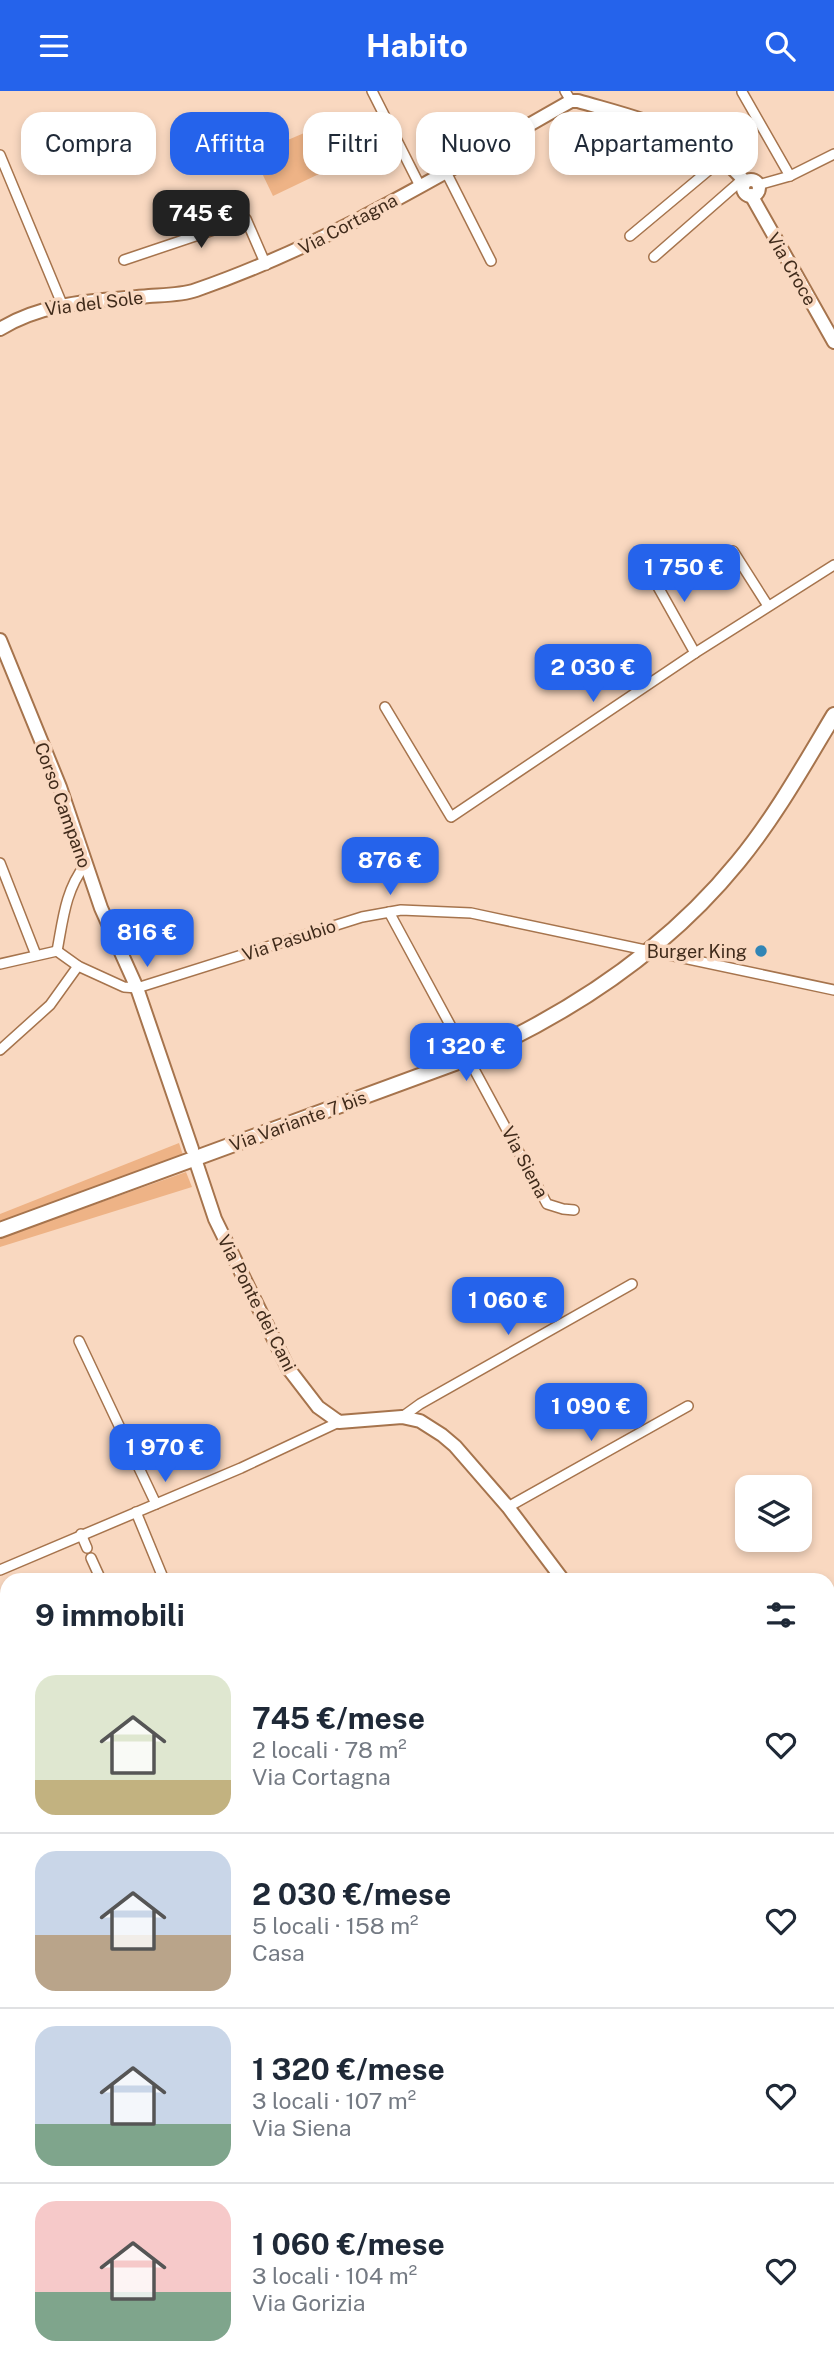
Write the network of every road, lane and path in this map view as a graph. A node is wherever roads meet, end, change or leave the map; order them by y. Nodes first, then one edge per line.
1 (372, 91) edge
2 (742, 92) edge
3 (568, 96) edge
4 (613, 112) edge
5 (535, 117) edge
6 (834, 154) edge
7 (0, 155) edge
8 (440, 175) edge
9 (448, 175) edge
10 (703, 175) edge
11 (738, 175) edge
12 (790, 176) junction
13 (750, 185) junction
14 (420, 186) junction
15 (630, 236) dead end
16 (654, 257) dead end
17 (124, 260) dead end
18 (491, 261) dead end
19 (266, 265) junction
20 (192, 292) joint
21 (62, 304) junction
22 (0, 329) edge
23 (834, 342) edge
24 (733, 551) dead end
25 (834, 565) edge
26 (648, 569) dead end
27 (768, 606) junction
28 (0, 640) edge
29 (695, 653) junction
30 (385, 707) dead end
31 (834, 715) edge
32 (0, 863) edge
33 (85, 865) junction
34 (389, 912) junction
35 (651, 950) junction
36 (57, 951) junction
37 (36, 955) junction
38 (0, 964) edge
39 (78, 966) junction
40 (138, 988) junction
41 (834, 990) edge
42 (0, 1050) edge
43 (469, 1058) junction
44 (192, 1149) dead end
45 (197, 1165) dead end
46 (574, 1210) dead end
47 (0, 1230) edge
48 (632, 1284) dead end
49 (79, 1341) dead end
50 (688, 1406) dead end
51 (402, 1417) junction
52 (339, 1422) junction
53 (156, 1504) junction
54 (508, 1507) junction
55 (136, 1512) junction
56 (81, 1534) junction
57 (0, 1570) edge
58 (98, 1573) edge
59 (161, 1573) edge
60 (558, 1573) edge

1 - 14 street
2 - 12 street
3 - 4 street, Via Croce
3 - 5 street, Via Cortagna
6 - 12 street
7 - 21 street
8 - 14 street, Via Cortagna
9 - 18 street
10 - 15 street
11 - 13 street, Via Croce
12 - 13 street
13 - 16 street
13 - 23 street, Via Croce
14 - 19 street, Via Cortagna
17 - 19 street
19 - 20 street, Via Cortagna
20 - 21 street, Via del Sole
21 - 22 street, Via del Sole
24 - 27 street
25 - 27 street
26 - 29 street
27 - 29 street
28 - 33 street, Corso Campano
29 - 30 street
31 - 35 main road, Via Variante 7 bis
32 - 37 street
33 - 36 street
33 - 40 street, Corso Campano
34 - 35 street, Via Pasubio
34 - 40 street, Via Pasubio
34 - 43 street, Via Siena
35 - 41 street, Via Pasubio
35 - 43 main road, Via Variante 7 bis
36 - 37 street
36 - 39 street
37 - 38 street
39 - 40 street
39 - 42 street
40 - 44 street, Corso Campano
43 - 46 street, Via Siena
43 - 47 main road, Via Variante 7 bis
45 - 52 street, Via Ponte dei Cani
48 - 51 street
49 - 53 street
50 - 54 street
51 - 52 street
51 - 54 street
52 - 53 street
53 - 55 street
54 - 60 street
55 - 56 street
55 - 59 street
56 - 57 street
56 - 58 street

